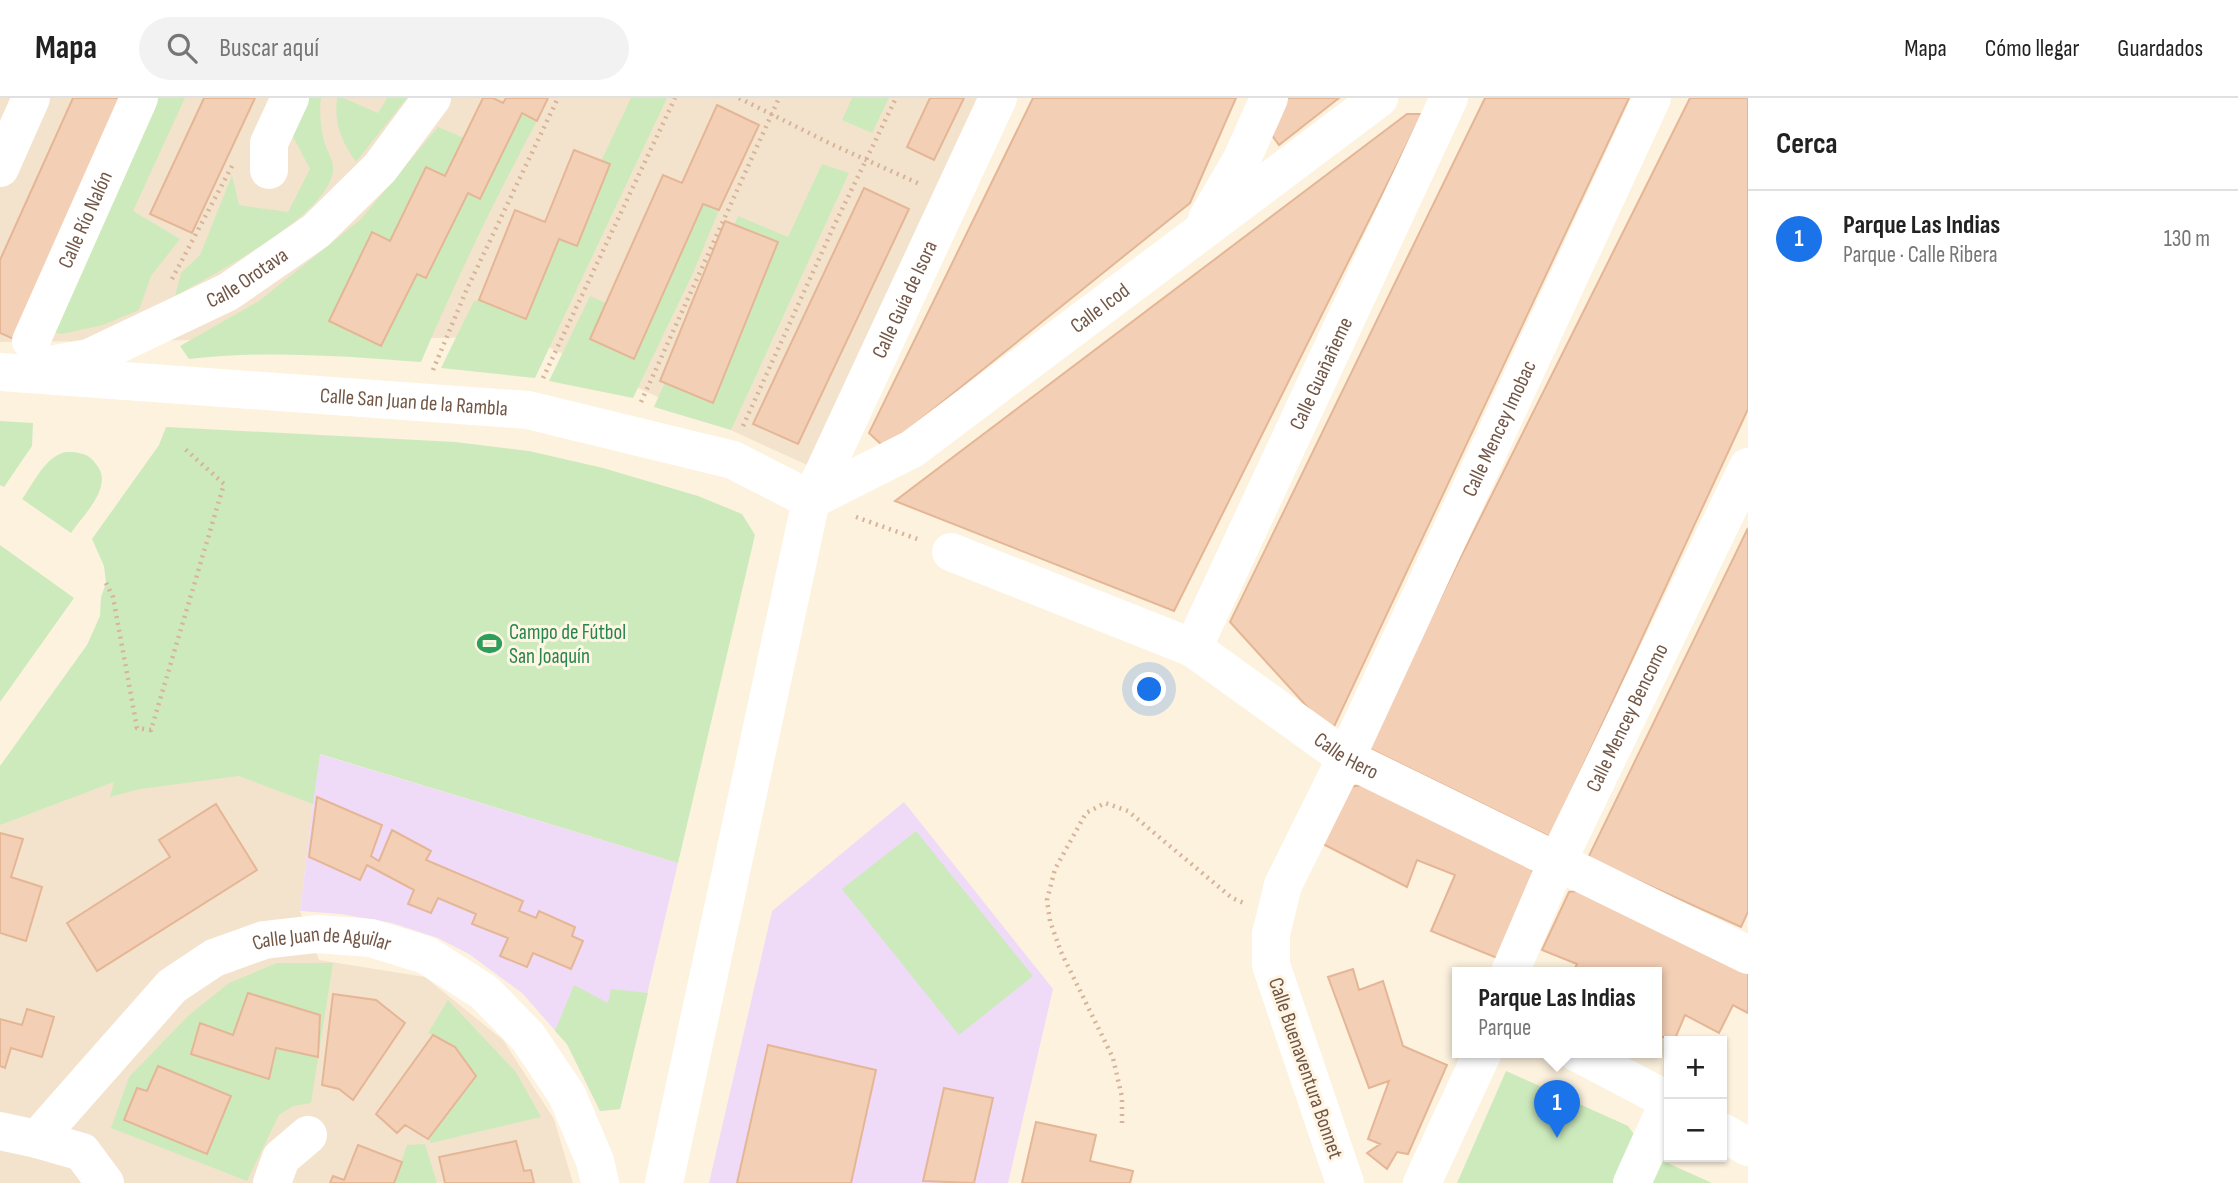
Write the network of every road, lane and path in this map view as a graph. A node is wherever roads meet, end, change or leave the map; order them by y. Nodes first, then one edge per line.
1 (31, 98) edge
2 (139, 98) edge
3 (289, 98) edge
4 (432, 98) edge
5 (558, 98) edge
6 (675, 98) edge
7 (739, 98) edge
8 (779, 98) edge
9 (896, 98) edge
10 (998, 98) edge
11 (1269, 98) edge
12 (1379, 98) edge
13 (1449, 98) edge
14 (1652, 98) edge
15 (772, 113) junction
16 (0, 168) edge
17 (269, 170) joint
18 (952, 198) junction
19 (1199, 232) junction
20 (158, 326) junction
21 (31, 341) dead end
22 (4, 372) edge
23 (420, 403) junction
24 (528, 410) junction
25 (626, 435) junction
26 (186, 449) dead end
27 (729, 459) junction
28 (1748, 467) edge
29 (811, 500) junction
30 (951, 552) joint
31 (106, 583) dead end
32 (1193, 648) junction
33 (1346, 758) junction
34 (1557, 862) junction
35 (1276, 915) junction
36 (1746, 949) edge
37 (1512, 967) edge
38 (1481, 1058) edge
39 (1587, 1058) edge
40 (1665, 1099) edge
41 (1664, 1112) edge
42 (1122, 1123) dead end
43 (0, 1131) edge
44 (308, 1135) dead end
45 (1727, 1135) edge
46 (37, 1139) junction
47 (1748, 1147) edge
48 (105, 1183) edge
49 (272, 1183) edge
50 (600, 1183) edge
51 (664, 1183) edge
52 (1345, 1183) edge
53 (1422, 1183) edge
54 (1632, 1183) edge

1 - 16 street
2 - 21 street, Calle Río Nalón
3 - 17 street
4 - 20 street, Calle Orotava
5 - 23 path
6 - 24 path
7 - 15 path
8 - 15 path
9 - 27 path
10 - 18 street, Calle Guía de Isora
11 - 19 street
12 - 19 street, Calle Icod
13 - 32 street, Calle Guañañeme
14 - 33 street, Calle Mencey Imobac
15 - 18 path
15 - 25 path
17 - 20 path
18 - 29 street, Calle Guía de Isora
19 - 29 street, Calle Icod
20 - 22 street, Calle Orotava
22 - 23 street, Calle San Juan de la Rambla
23 - 24 street, Calle San Juan de la Rambla
24 - 25 street, Calle San Juan de la Rambla
25 - 27 street, Calle San Juan de la Rambla
26 - 31 path
27 - 29 street, Calle San Juan de la Rambla
28 - 34 street, Calle Mencey Bencomo
29 - 30 path
29 - 51 street, Calle Guía de Isora
30 - 32 street, Calle Hero
32 - 33 street, Calle Hero
33 - 34 street, Calle Hero
33 - 35 street, Calle Buenaventura Bonnet
34 - 36 street, Calle Hero
34 - 37 street, Calle Mencey Bencomo
35 - 42 path
35 - 52 street, Calle Buenaventura Bonnet
38 - 53 street
39 - 40 street
41 - 54 street
43 - 46 street
44 - 49 street
45 - 47 street
46 - 48 street
46 - 50 street, Calle Juan de Aguilar

